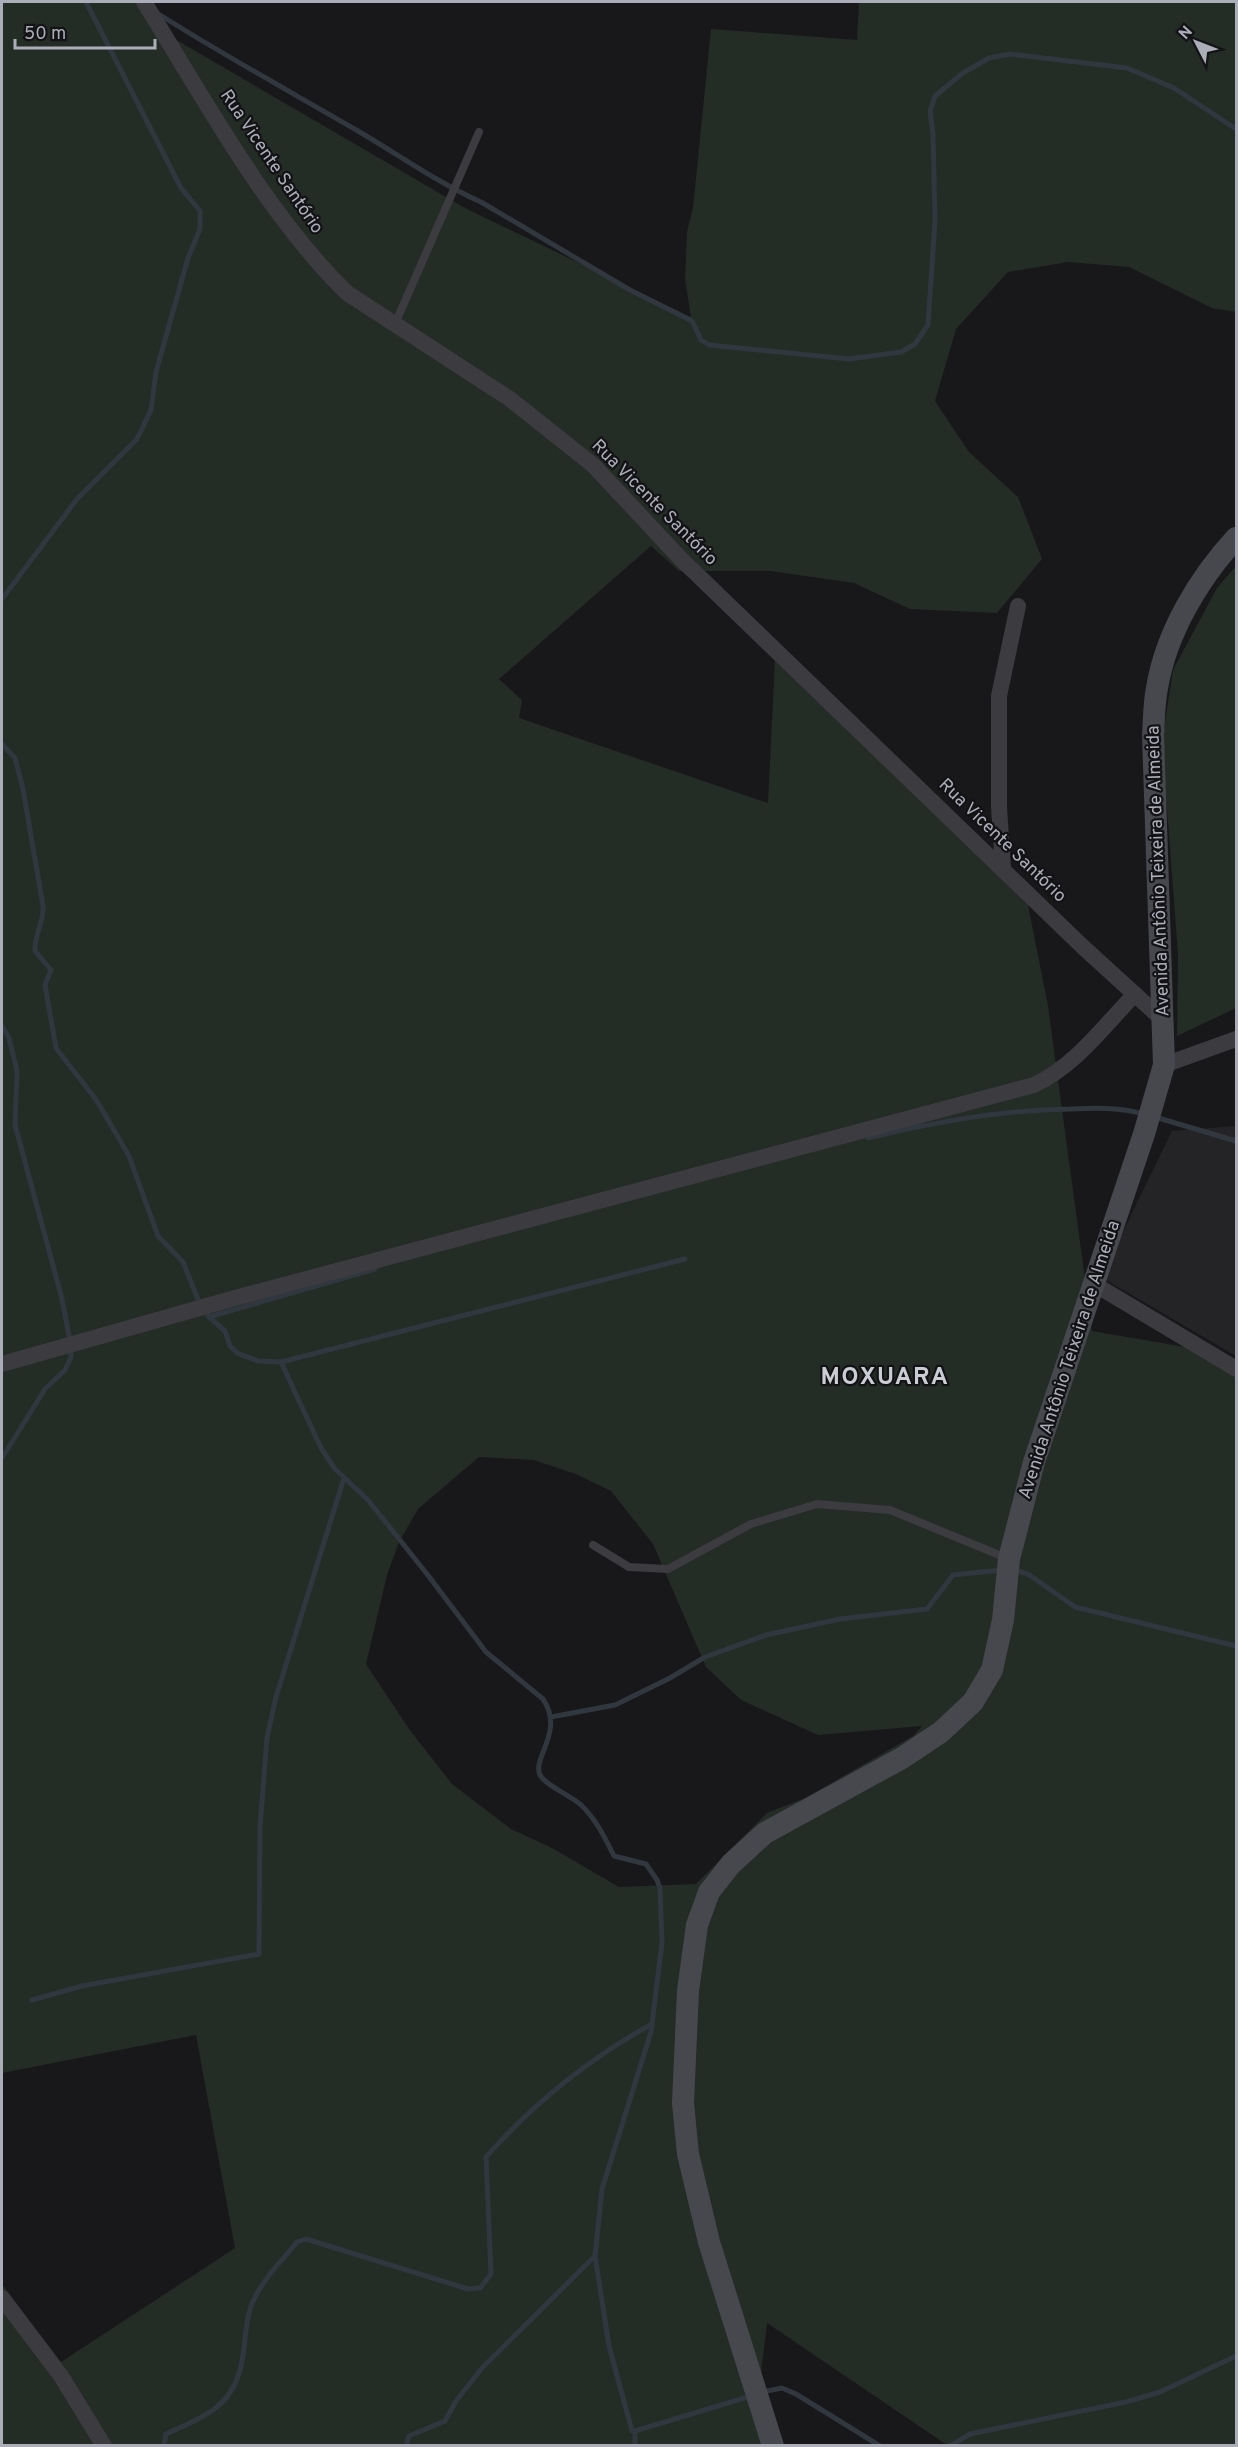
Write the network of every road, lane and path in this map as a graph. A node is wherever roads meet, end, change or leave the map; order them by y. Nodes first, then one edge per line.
1 (144, 2) edge
2 (479, 132) dead end
3 (395, 324) junction
4 (1236, 538) edge
5 (1018, 606) dead end
6 (1003, 868) junction
7 (1135, 994) junction
8 (1163, 1020) junction
9 (1236, 1039) edge
10 (1164, 1065) junction
11 (1094, 1284) junction
12 (2, 1364) edge
13 (1236, 1369) edge
14 (592, 1545) dead end
15 (1010, 1559) junction
16 (2, 2298) edge
17 (104, 2445) edge
18 (773, 2445) edge

1 - 3 street, Rua Vicente Santório
2 - 3 lane
3 - 6 street, Rua Vicente Santório
4 - 8 street, Avenida Antônio Teixeira de Almeida
5 - 6 street
6 - 7 street, Rua Vicente Santório
7 - 8 street, Rua Vicente Santório
7 - 12 street
8 - 10 street, Avenida Antônio Teixeira de Almeida
9 - 10 street
10 - 11 street, Avenida Antônio Teixeira de Almeida
11 - 13 street
11 - 15 street, Avenida Antônio Teixeira de Almeida
14 - 15 lane
15 - 18 street, Avenida Antônio Teixeira de Almeida
16 - 17 street

